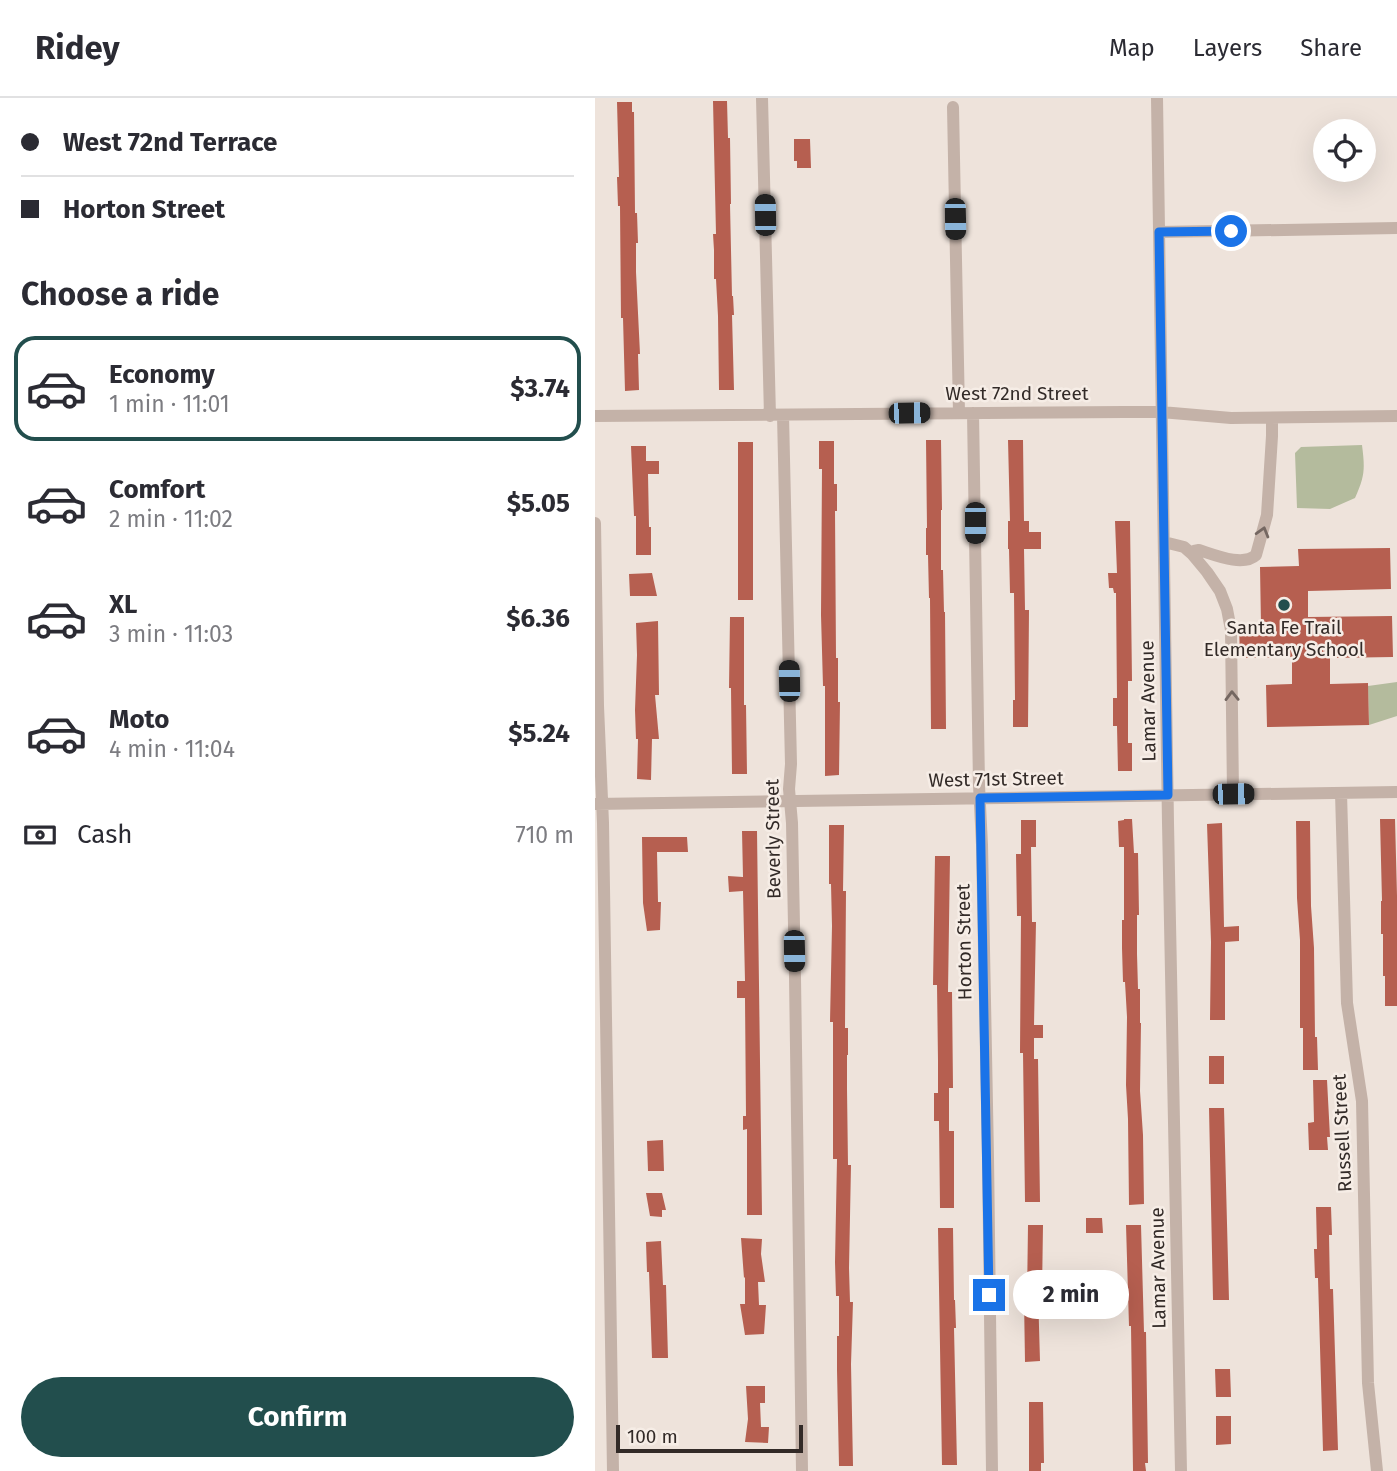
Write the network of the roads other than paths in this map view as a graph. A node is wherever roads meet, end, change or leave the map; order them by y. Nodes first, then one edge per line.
1 (762, 98) edge
2 (1157, 98) edge
3 (953, 107) dead end
4 (1397, 228) edge
5 (1159, 232) junction
6 (1161, 412) junction
7 (959, 413) junction
8 (973, 413) junction
9 (595, 416) edge
10 (777, 416) junction
11 (1397, 416) edge
12 (1272, 418) junction
13 (595, 523) edge
14 (1164, 542) junction
15 (1192, 554) junction
16 (1397, 792) edge
17 (1341, 793) junction
18 (1233, 794) junction
19 (1168, 795) junction
20 (980, 798) junction
21 (790, 801) junction
22 (598, 804) edge
23 (613, 1471) edge
24 (801, 1471) edge
25 (992, 1471) edge
26 (1181, 1471) edge
27 (1377, 1471) edge

1 - 10 street, Beverly Street
2 - 5 street, Lamar Avenue
3 - 7 street
4 - 5 street
5 - 6 street, Lamar Avenue
6 - 8 street, West 72nd Street
6 - 12 street, West 72nd Street
6 - 14 street, Lamar Avenue
7 - 8 street, West 72nd Street
7 - 10 street, West 72nd Street
8 - 20 street, Horton Street
9 - 10 street, West 72nd Street
10 - 21 street, Beverly Street
11 - 12 street, West 72nd Street
15 -> 12 street
13 - 22 street
14 - 15 street
14 - 19 street, Lamar Avenue
18 -> 15 street
16 - 17 street, West 71st Street
17 - 18 street, West 71st Street
17 - 27 street, Russell Street
18 - 19 street, West 71st Street
19 - 20 street, West 71st Street
19 - 26 street, Lamar Avenue
20 - 21 street, West 71st Street
20 - 25 street, Horton Street
21 - 22 street, West 71st Street
21 - 24 street, Beverly Street
22 - 23 street

